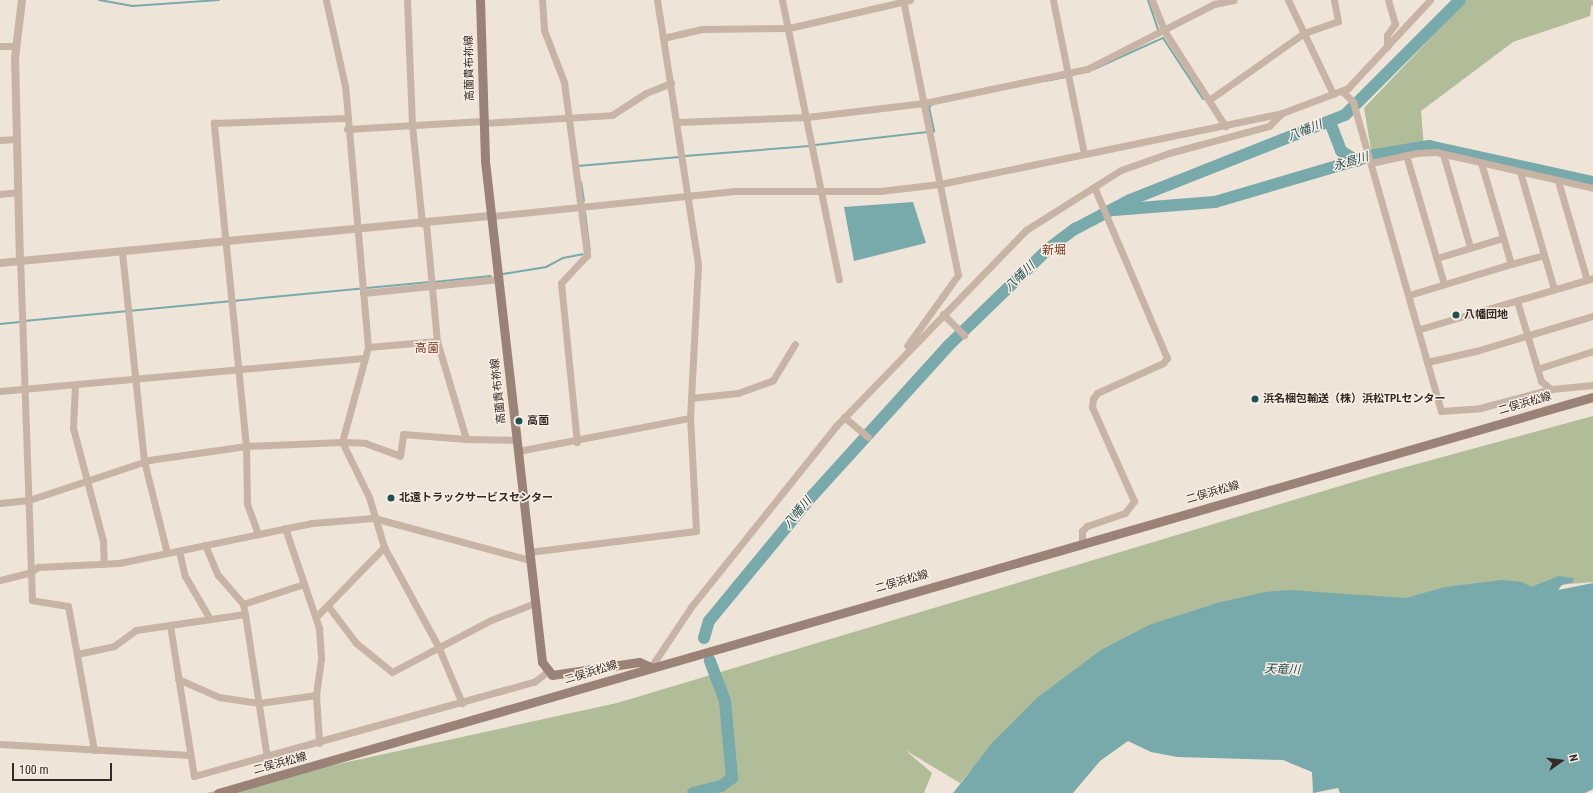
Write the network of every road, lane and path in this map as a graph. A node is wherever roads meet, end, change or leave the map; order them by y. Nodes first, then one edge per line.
1 (22, 0) edge
2 (326, 0) edge
3 (407, 0) edge
4 (480, 0) edge
5 (542, 0) edge
6 (657, 0) edge
7 (782, 0) edge
8 (906, 0) edge
9 (1053, 0) edge
10 (1152, 0) edge
11 (1234, 0) edge
12 (1288, 0) edge
13 (1334, 0) edge
14 (1388, 0) edge
15 (1430, 0) edge
16 (789, 28) junction
17 (1165, 32) junction
18 (1304, 33) junction
19 (663, 38) junction
20 (0, 46) edge
21 (16, 46) junction
22 (1387, 47) junction
23 (1068, 73) junction
24 (671, 83) junction
25 (1342, 91) junction
26 (1333, 94) junction
27 (1209, 100) junction
28 (924, 102) junction
29 (1282, 113) junction
30 (807, 117) junction
31 (346, 118) junction
32 (570, 120) junction
33 (483, 122) junction
34 (677, 122) junction
35 (412, 126) junction
36 (1225, 126) junction
37 (347, 129) junction
38 (17, 139) junction
39 (0, 140) edge
40 (1084, 154) junction
41 (1443, 154) junction
42 (1406, 155) junction
43 (1481, 162) junction
44 (1370, 163) junction
45 (1520, 172) junction
46 (1558, 181) junction
47 (940, 184) junction
48 (1094, 187) junction
49 (1593, 188) edge
50 (18, 192) junction
51 (822, 192) junction
52 (0, 194) edge
53 (689, 197) junction
54 (582, 208) junction
55 (492, 216) junction
56 (424, 223) junction
57 (356, 229) junction
58 (1502, 238) junction
59 (225, 242) junction
60 (1470, 247) junction
61 (122, 252) junction
62 (1544, 255) junction
63 (1436, 258) junction
64 (20, 262) junction
65 (0, 264) edge
66 (1511, 264) junction
67 (499, 279) junction
68 (839, 279) dead end
69 (1590, 279) edge
70 (432, 284) junction
71 (1444, 284) junction
72 (1554, 289) junction
73 (362, 291) junction
74 (1409, 294) junction
75 (1517, 301) junction
76 (943, 314) junction
77 (1593, 316) edge
78 (1420, 329) junction
79 (964, 335) dead end
80 (1528, 336) junction
81 (437, 341) junction
82 (795, 344) dead end
83 (368, 347) junction
84 (1593, 351) edge
85 (364, 358) junction
86 (897, 361) junction
87 (1427, 362) junction
88 (236, 368) junction
89 (1537, 369) junction
90 (136, 379) junction
91 (75, 385) junction
92 (1593, 385) edge
93 (25, 389) junction
94 (1551, 389) junction
95 (0, 391) edge
96 (1593, 397) edge
97 (692, 398) junction
98 (844, 417) junction
99 (690, 418) junction
100 (868, 438) dead end
101 (466, 439) junction
102 (516, 440) junction
103 (342, 442) junction
104 (577, 442) junction
105 (246, 446) junction
106 (518, 451) junction
107 (144, 461) junction
108 (87, 480) junction
109 (29, 500) junction
110 (0, 503) edge
111 (374, 518) junction
112 (286, 528) junction
113 (258, 534) junction
114 (1082, 543) junction
115 (205, 545) junction
116 (384, 547) junction
117 (179, 551) junction
118 (167, 553) junction
119 (530, 556) junction
120 (104, 564) junction
121 (31, 572) junction
122 (0, 580) edge
123 (304, 584) junction
124 (535, 603) junction
125 (243, 604) junction
126 (328, 606) junction
127 (246, 614) junction
128 (316, 617) junction
129 (210, 620) junction
130 (170, 626) junction
131 (438, 646) junction
132 (77, 654) junction
133 (650, 667) junction
134 (547, 672) junction
135 (178, 679) junction
136 (316, 695) junction
137 (259, 703) junction
138 (462, 703) junction
139 (319, 743) junction
140 (0, 744) edge
141 (94, 750) junction
142 (190, 755) junction
143 (266, 758) junction
144 (218, 793) edge

1 - 21 street
2 - 31 street
3 - 35 street
4 - 33 main road, 高薗貴布祢線
5 - 32 street
6 - 19 street
7 - 16 street
8 - 16 street
8 - 28 street
9 - 23 street
10 - 17 street
11 - 17 street
12 - 18 street
13 - 18 street
14 - 22 street
15 - 22 street
16 - 19 street
16 - 30 street
17 - 23 street
17 - 27 street
18 - 26 street
18 - 27 street
19 - 24 street
20 - 21 street
21 - 38 street
22 - 25 street
23 - 28 street
23 - 40 street
24 - 32 street
24 - 34 street
25 - 26 street
25 - 44 street
26 - 29 street
27 - 36 street
28 - 30 street
28 - 47 street
29 - 36 street
29 - 48 street
30 - 34 street
30 - 51 street
31 - 37 street
31 - 59 street
32 - 33 street
32 - 54 street
33 - 35 street
33 - 55 main road, 高薗貴布祢線
34 - 53 street
35 - 37 street
35 - 56 street
36 - 40 street
37 - 57 street
38 - 39 street
38 - 50 street
40 - 47 street
41 - 42 street
41 - 43 street
41 - 60 street
42 - 44 street
42 - 63 street
43 - 45 street
43 - 58 street
44 - 74 street
45 - 46 street
45 - 62 street
46 - 49 street
46 - 69 street
47 - 51 street
47 - 86 street
48 - 76 street
48 - 114 street
50 - 52 street
50 - 64 street
51 - 53 street
51 - 68 street
53 - 54 street
53 - 97 street
54 - 55 street
54 - 104 street
55 - 56 street
55 - 67 main road, 高薗貴布祢線
56 - 57 street
56 - 70 street
57 - 59 street
57 - 73 street
58 - 60 street
58 - 66 street
59 - 61 street
59 - 88 street
60 - 63 street
61 - 64 street
61 - 90 street
62 - 66 street
62 - 72 street
63 - 71 street
64 - 65 street
64 - 93 street
66 - 71 street
67 - 70 street
67 - 102 main road, 高薗貴布祢線
69 - 72 street
70 - 73 street
70 - 81 street
71 - 74 street
72 - 75 street
73 - 83 street
74 - 78 street
75 - 78 street
75 - 80 street
76 - 79 street
76 - 86 street
77 - 80 street
78 - 87 street
80 - 87 street
80 - 89 street
81 - 83 street
81 - 101 street
82 - 97 street
83 - 85 street
84 - 89 street
85 - 88 street
85 - 103 street
86 - 98 street
87 - 94 street
88 - 90 street
88 - 105 street
89 - 94 street
90 - 91 street
90 - 107 street
91 - 93 street
91 - 108 street
92 - 94 street
93 - 95 street
93 - 109 street
96 - 114 main road, 二俣浜松線
97 - 99 street
98 - 100 street
98 - 133 street
99 - 104 street
99 - 119 street
101 - 102 street
101 - 103 street
102 - 106 main road, 高薗貴布祢線
103 - 105 street
103 - 111 street
104 - 106 street
105 - 107 street
105 - 113 street
106 - 119 main road, 高薗貴布祢線
107 - 108 street
107 - 118 street
108 - 109 street
108 - 120 street
109 - 110 street
109 - 121 street
111 - 112 street
111 - 116 street
111 - 119 street
112 - 113 street
112 - 123 street
113 - 115 street
114 - 133 main road, 二俣浜松線
115 - 117 street
115 - 125 street
116 - 126 street
116 - 131 street
117 - 118 street
117 - 129 street
118 - 120 street
119 - 124 main road, 高薗貴布祢線
120 - 121 street
121 - 122 street
121 - 132 street
123 - 125 street
123 - 128 street
124 - 131 street
124 - 134 main road, 高薗貴布祢線
125 - 127 street
126 - 128 street
126 - 131 street
127 - 129 street
127 - 137 street
128 - 136 street
129 - 130 street
130 - 132 street
130 - 135 street
131 - 138 street
132 - 141 street
133 - 134 main road
133 - 144 main road, 二俣浜松線
134 - 138 street
135 - 137 street
135 - 142 street
136 - 137 street
136 - 139 street
137 - 143 street
138 - 139 street
139 - 143 street
140 - 141 street
141 - 142 street
142 - 143 street

